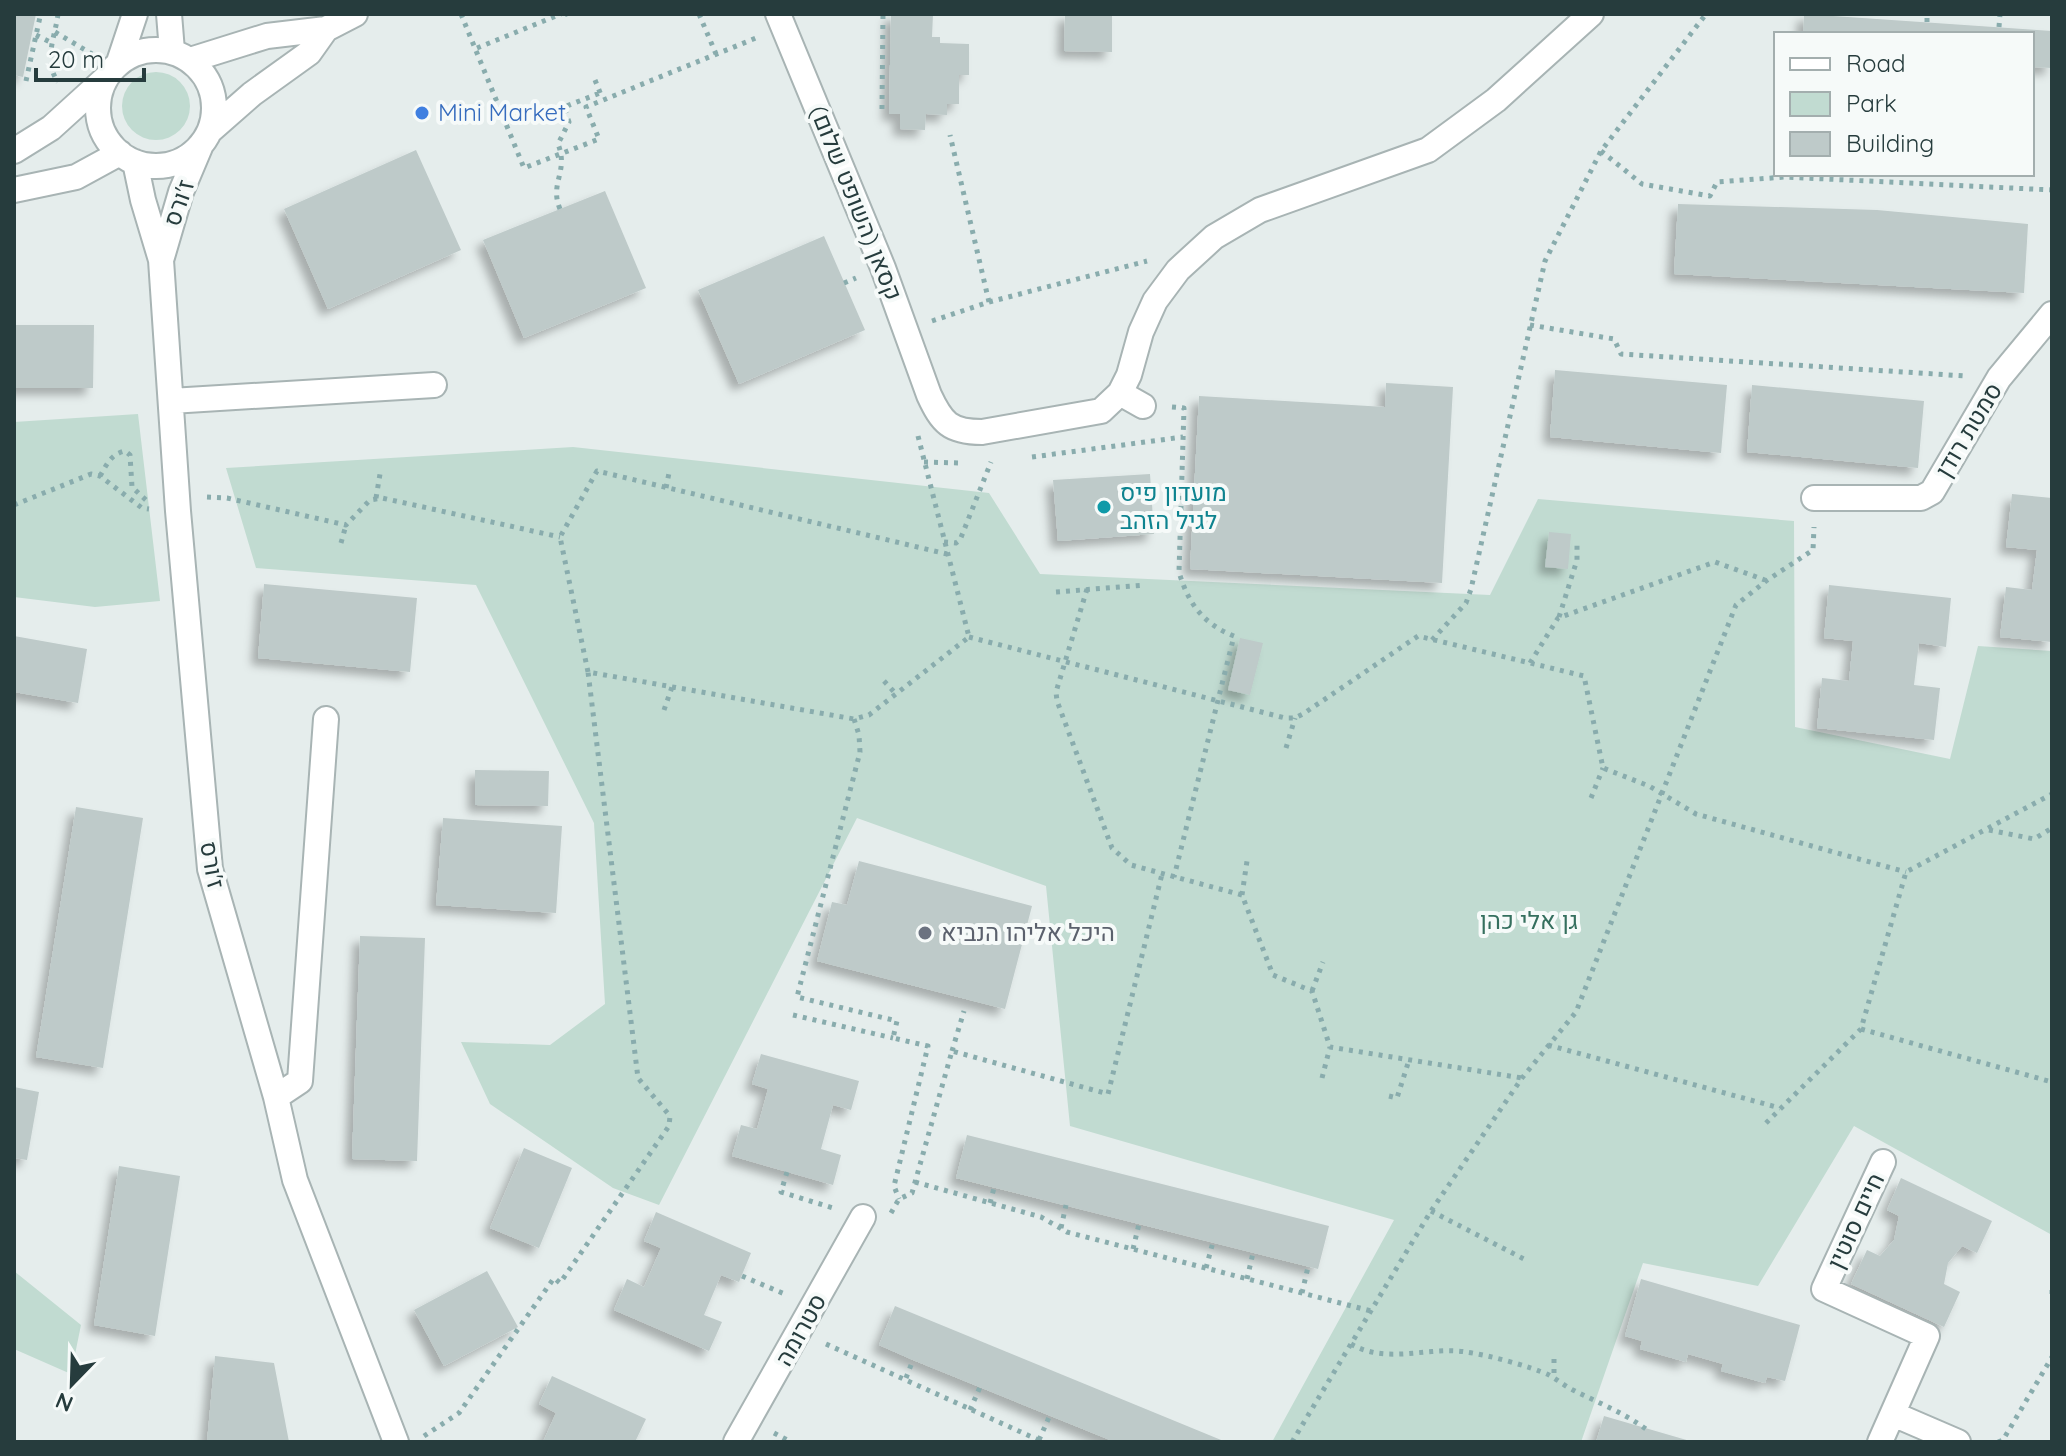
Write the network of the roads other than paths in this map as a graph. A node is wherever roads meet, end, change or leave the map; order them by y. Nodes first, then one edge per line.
1 (135, 14) edge
2 (169, 14) edge
3 (355, 14) edge
4 (1591, 14) edge
5 (780, 20) edge
6 (1570, 23) edge
7 (326, 29) junction
8 (181, 56) junction
9 (113, 70) junction
10 (205, 138) junction
11 (14, 151) edge
12 (127, 158) junction
13 (14, 190) edge
14 (161, 260) junction
15 (2052, 314) edge
16 (434, 385) dead end
17 (1120, 393) junction
18 (171, 401) junction
19 (1143, 406) road end
20 (1814, 498) road end
21 (326, 719) dead end
22 (276, 1097) junction
23 (1883, 1162) dead end
24 (863, 1217) road end
25 (1893, 1414) junction
26 (396, 1442) edge
27 (736, 1442) edge
28 (1880, 1442) edge
29 (1958, 1442) edge

1 - 9 street
2 - 8 street
3 - 7 street
4 - 6 street
5 - 17 street, קסאן (השופט שלום)
6 - 17 street
7 - 8 street
7 - 10 street
8 - 9 street
8 - 10 street
9 - 11 street
9 - 12 street
10 - 12 street
10 - 14 street, ז'ורס
12 - 13 street
12 - 14 street, ז'ורס
14 - 18 street, ז'ורס
15 - 20 street, סמטת רודן
16 - 18 street
17 - 19 street
18 - 22 street, ז'ורס
21 - 22 street
22 - 26 street, ז'ורס
23 - 25 street, חיים סוטין
24 - 27 street, סטרומה
25 - 28 street, חיים סוטין
25 - 29 street

